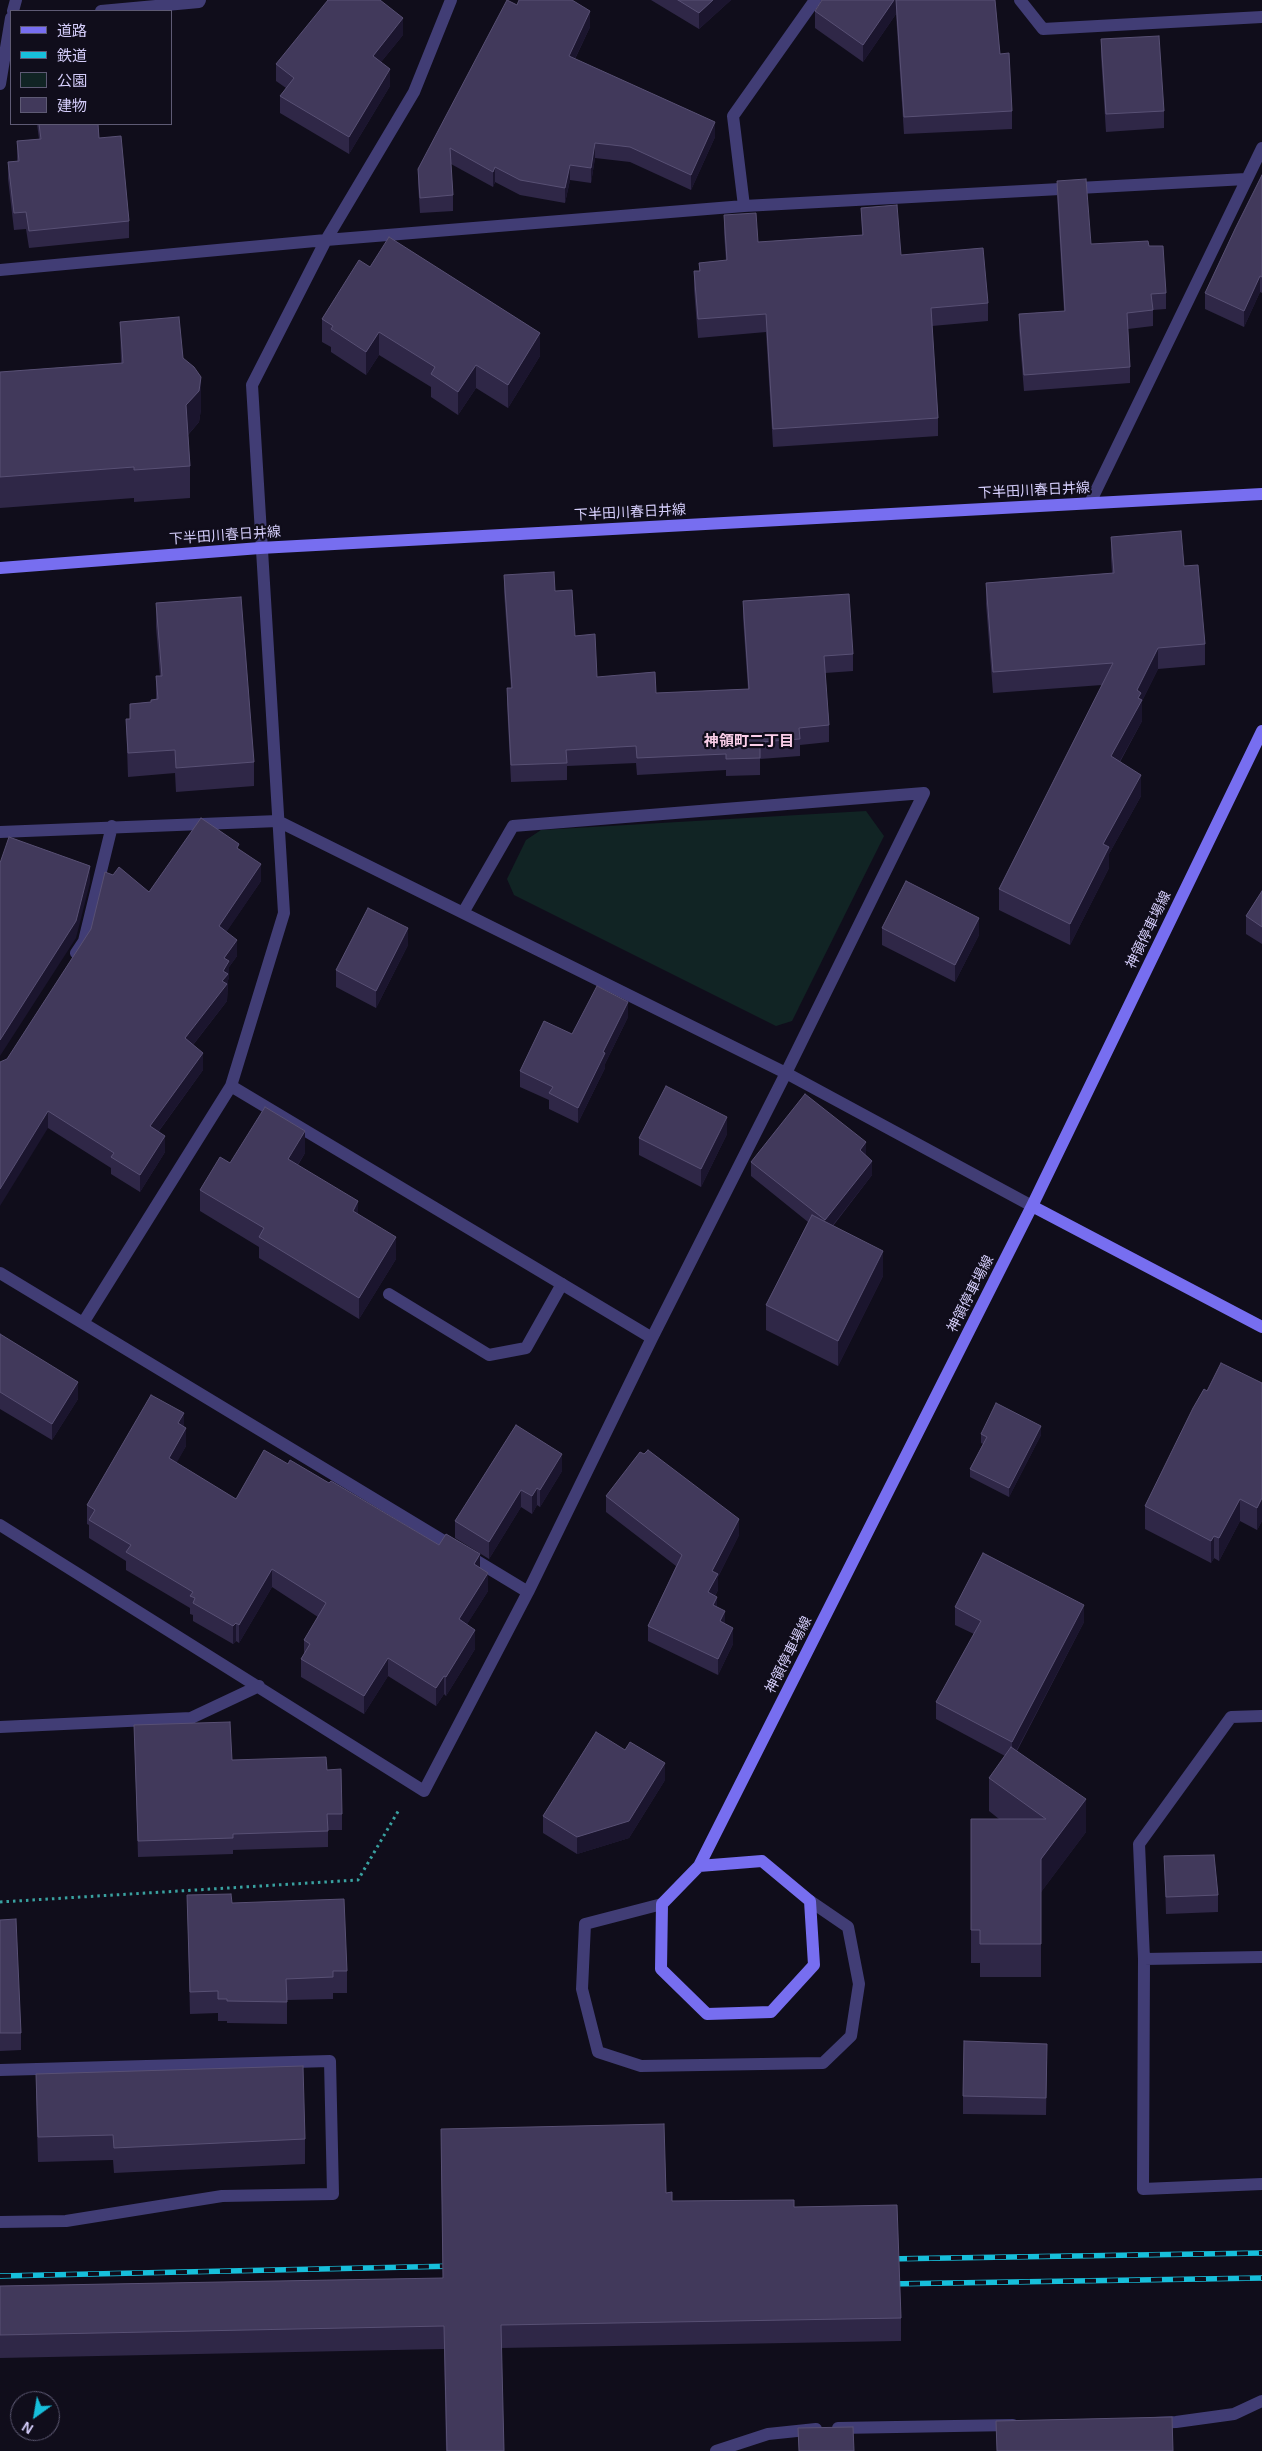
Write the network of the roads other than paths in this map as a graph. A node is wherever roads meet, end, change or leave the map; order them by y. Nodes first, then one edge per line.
1 (200, 0) edge
2 (451, 0) edge
3 (815, 0) edge
4 (1020, 0) edge
5 (111, 10) edge
6 (1262, 17) edge
7 (10, 25) edge
8 (0, 84) edge
9 (1262, 148) edge
10 (1246, 179) junction
11 (744, 206) junction
12 (326, 240) junction
13 (0, 270) edge
14 (1262, 494) edge
15 (1090, 503) junction
16 (260, 548) junction
17 (0, 568) edge
18 (1262, 732) edge
19 (278, 820) junction
20 (112, 826) junction
21 (0, 832) edge
22 (464, 911) junction
23 (68, 965) edge
24 (786, 1073) junction
25 (231, 1086) junction
26 (1032, 1206) junction
27 (0, 1273) edge
28 (562, 1284) junction
29 (389, 1294) dead end
30 (83, 1323) junction
31 (1262, 1327) edge
32 (652, 1338) junction
33 (0, 1525) edge
34 (528, 1592) junction
35 (259, 1686) junction
36 (1262, 1716) edge
37 (0, 1727) edge
38 (699, 1866) junction
39 (810, 1901) junction
40 (662, 1904) junction
41 (1262, 1957) edge
42 (1144, 1959) junction
43 (0, 2070) edge
44 (1262, 2184) edge
45 (0, 2222) edge
46 (1262, 2401) edge
47 (1146, 2423) edge
48 (1027, 2425) edge
49 (716, 2451) edge

1 - 5 street
2 - 12 street
3 - 11 street
4 - 6 street
7 - 8 street
9 - 10 street
10 - 11 street
10 - 15 street
11 - 12 street
12 - 13 street
12 - 16 street
14 - 15 main road, 下半田川春日井線
15 - 16 main road, 下半田川春日井線
16 - 17 main road, 下半田川春日井線
16 - 19 street
18 - 26 main road, 神領停車場線
19 - 20 street
19 - 22 street
19 - 25 street
20 - 21 street
20 - 23 street
22 - 24 street
22 - 24 street
24 - 26 street
24 - 32 street
25 - 28 street
25 - 30 street
26 - 31 main road
26 - 38 main road, 神領停車場線
27 - 30 street
28 - 29 street
28 - 32 street
30 - 34 street
32 - 34 street
33 - 35 street
34 - 35 street
35 - 37 street
36 - 42 street
38 - 39 main road
38 - 40 main road
39 - 40 main road
39 - 40 street
41 - 42 street
42 - 44 street
43 - 45 street
46 - 47 street
48 - 49 street

